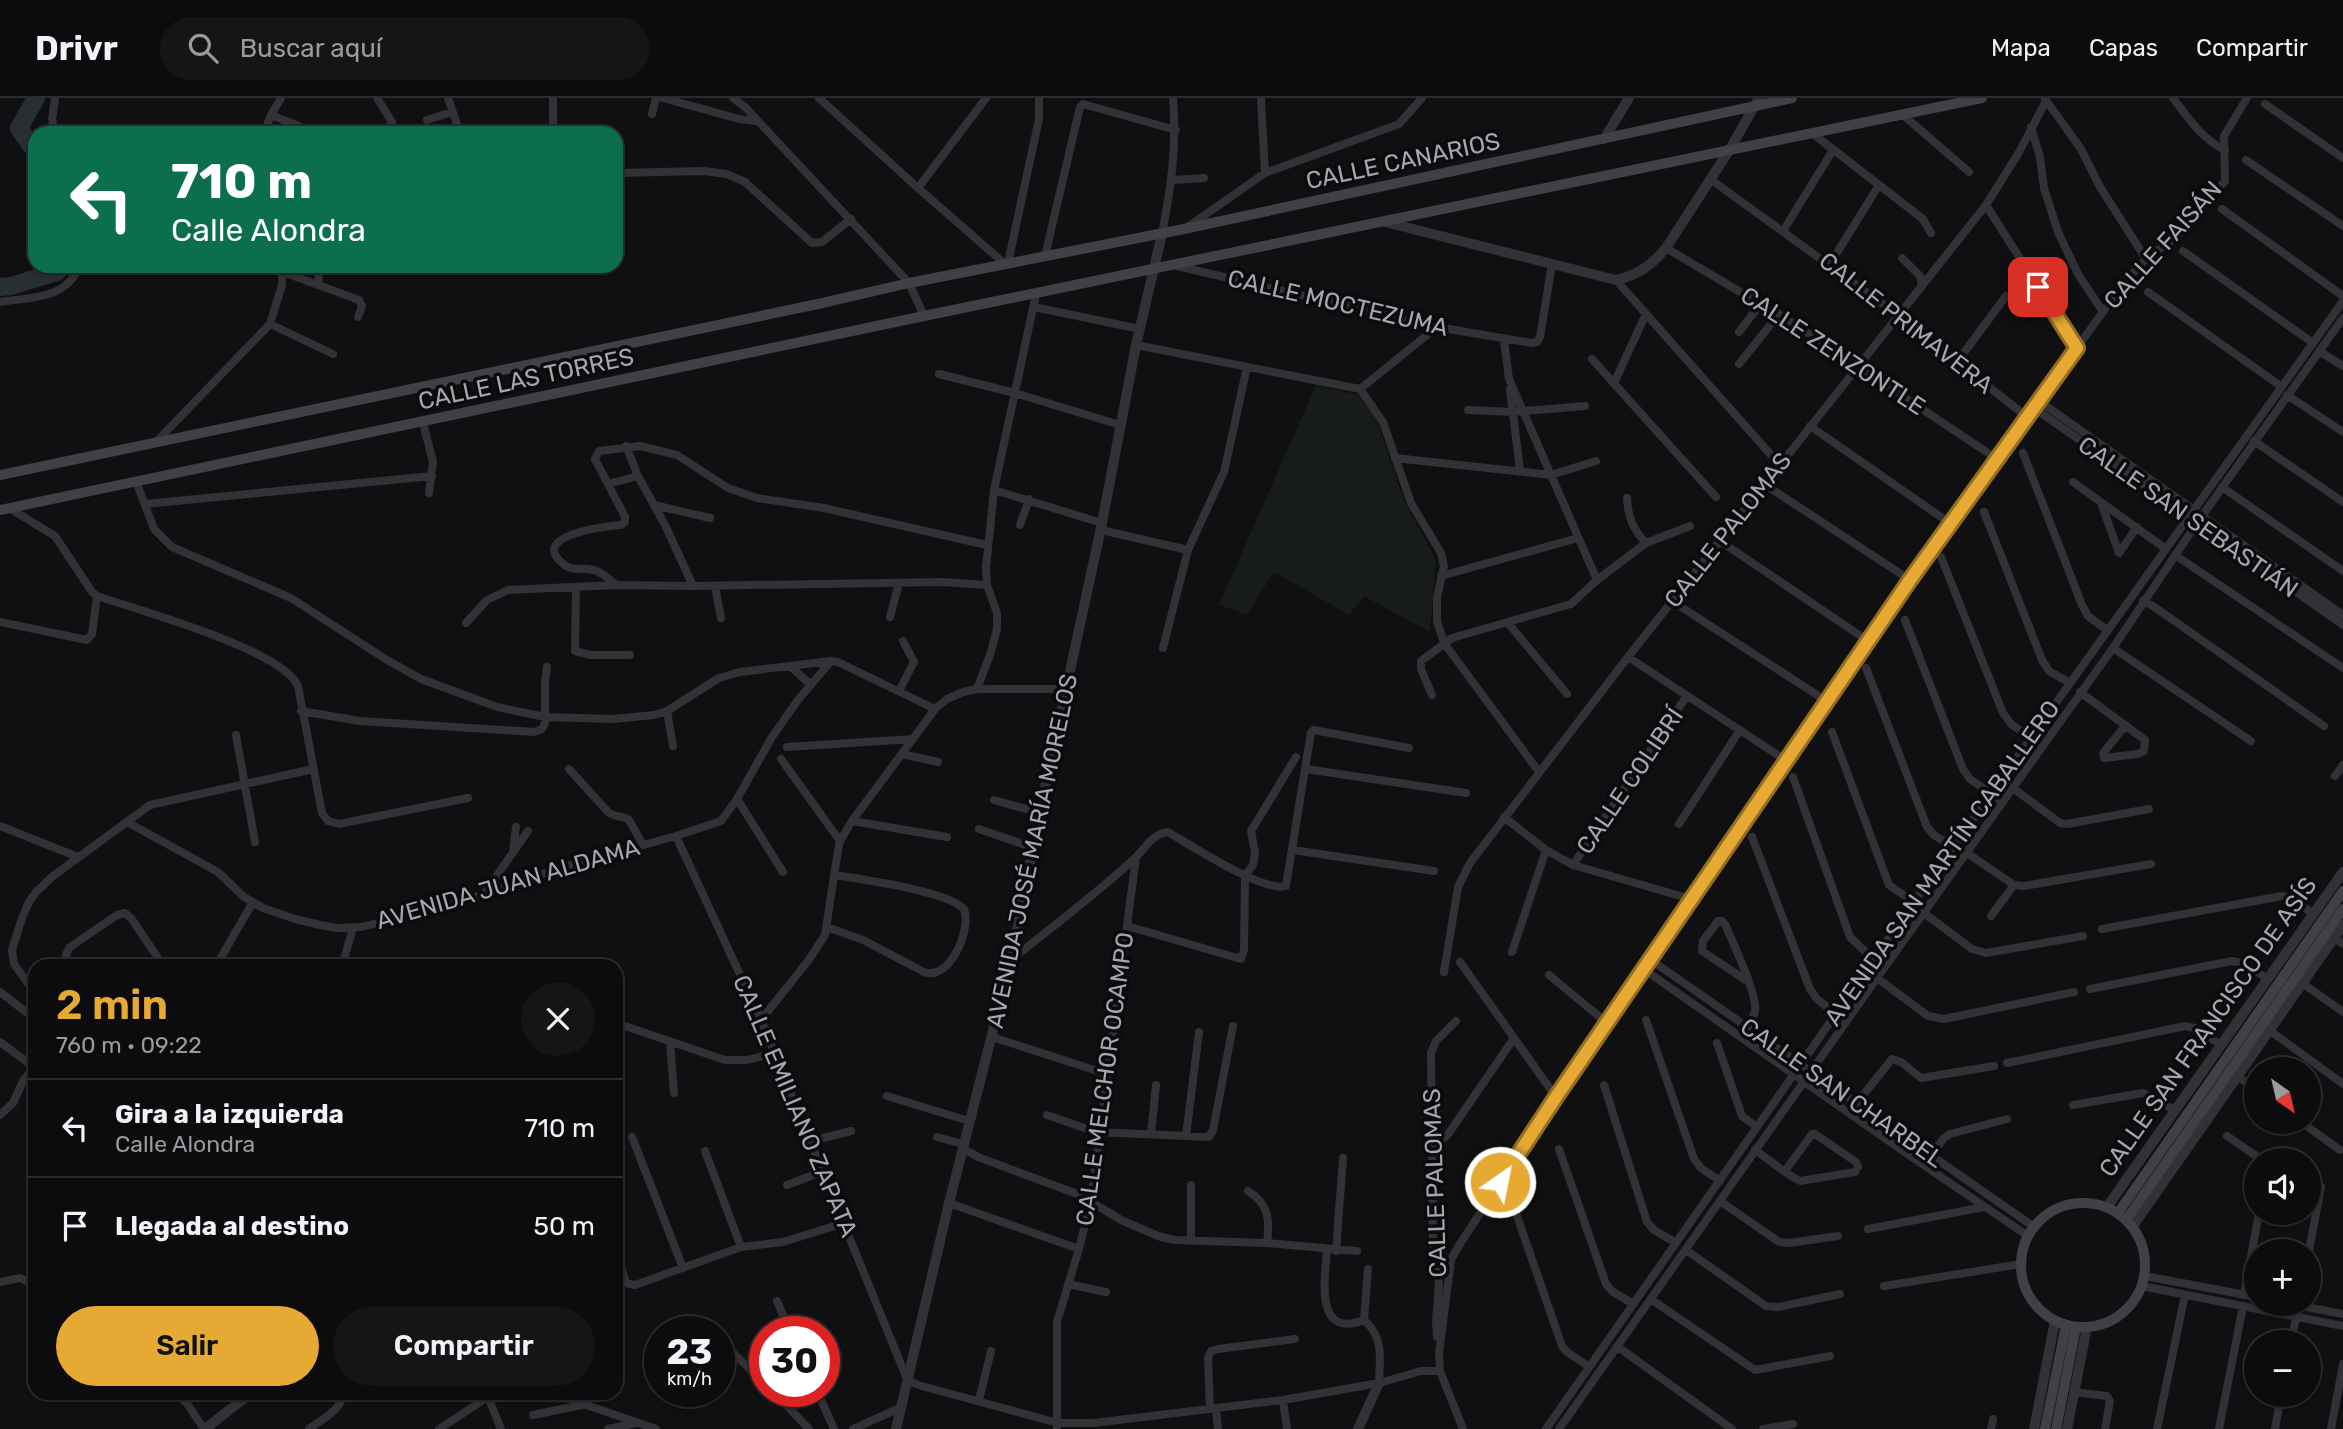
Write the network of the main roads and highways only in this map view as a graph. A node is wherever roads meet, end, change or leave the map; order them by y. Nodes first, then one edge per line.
1 (1792, 98) edge
2 (1982, 98) edge
3 (1757, 102) edge
4 (1045, 256) joint
5 (0, 475) edge
6 (5, 509) edge
7 (2343, 891) edge
8 (2343, 909) edge
9 (2121, 1217) junction
10 (2077, 1327) junction
11 (2045, 1429) edge
12 (2056, 1429) edge

1 - 3 main road
2 - 6 main road, CALLE LAS TORRES
3 - 4 main road, CALLE CANARIOS
4 - 5 main road, CALLE LAS TORRES
7 - 9 main road, CALLE SAN FRANCISCO DE ASÍS
8 - 9 main road, CALLE SAN FRANCISCO DE ASÍS
9 - 10 main road
9 - 10 main road
10 - 11 main road
10 - 12 main road

